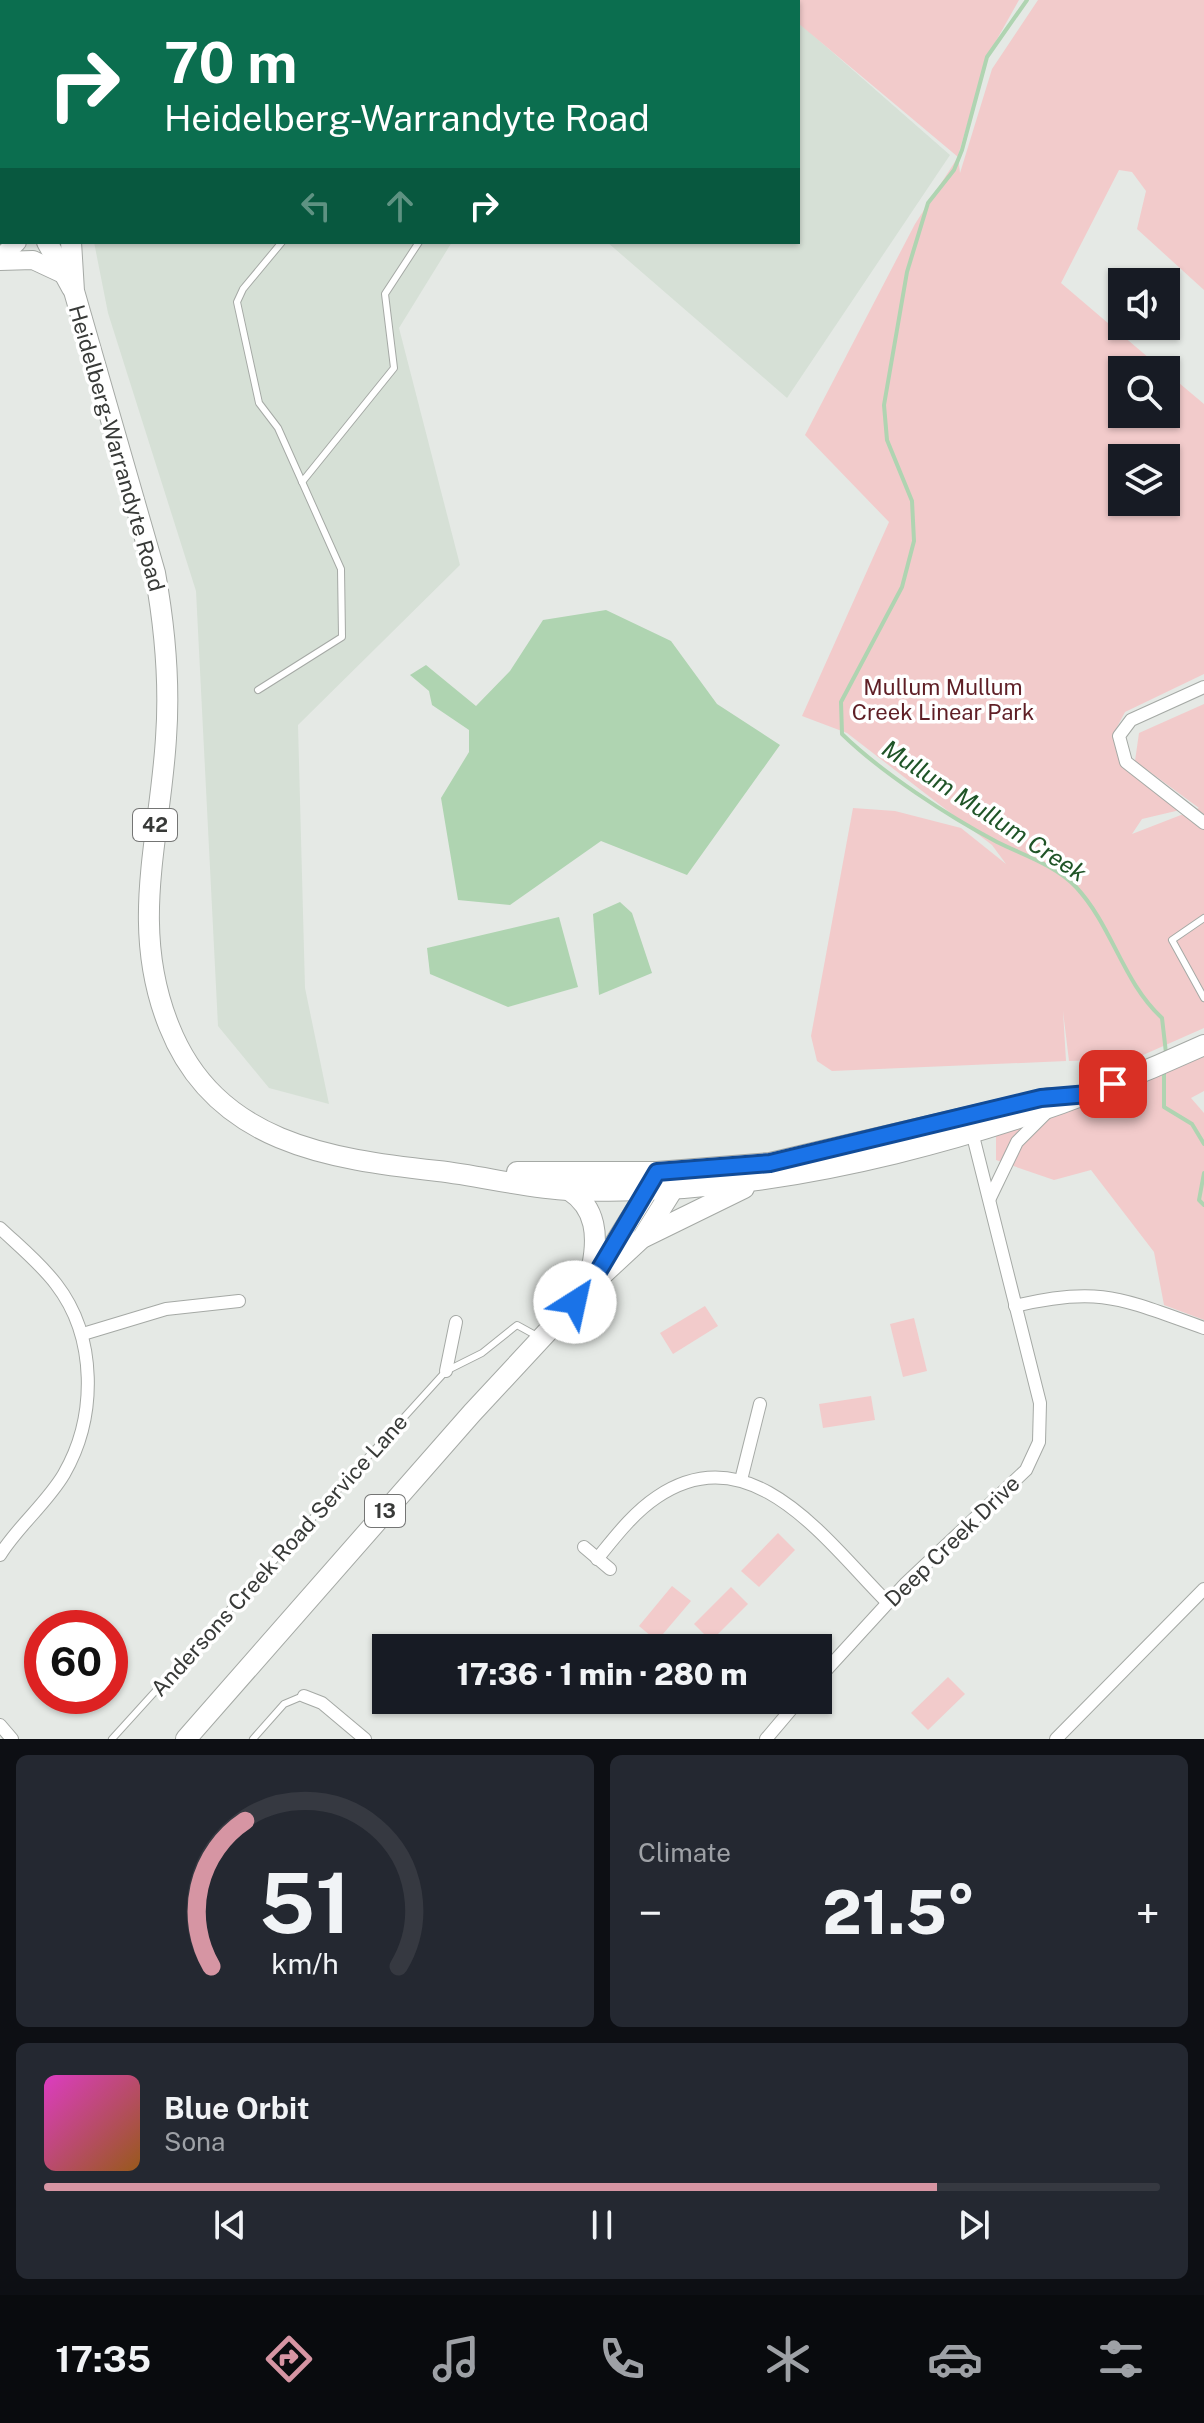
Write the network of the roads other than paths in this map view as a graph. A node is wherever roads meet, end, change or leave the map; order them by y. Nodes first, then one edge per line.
1 (15, 244) edge
2 (48, 244) edge
3 (71, 244) edge
4 (280, 244) edge
5 (418, 244) edge
6 (0, 260) edge
7 (68, 283) junction
8 (302, 482) junction
9 (1204, 687) edge
10 (258, 690) dead end
11 (1204, 823) edge
12 (1204, 918) edge
13 (1202, 987) edge
14 (1204, 998) edge
15 (1203, 1045) edge
16 (1088, 1094) junction
17 (1052, 1107) junction
18 (970, 1124) junction
19 (457, 1173) junction
20 (778, 1176) junction
21 (680, 1179) junction
22 (653, 1181) junction
23 (569, 1190) junction
24 (990, 1198) junction
25 (0, 1228) edge
26 (643, 1237) junction
27 (589, 1287) junction
28 (239, 1301) dead end
29 (1015, 1306) junction
30 (456, 1322) dead end
31 (1204, 1328) edge
32 (83, 1334) junction
33 (541, 1338) junction
34 (446, 1371) junction
35 (760, 1404) dead end
36 (741, 1480) junction
37 (4, 1538) edge
38 (584, 1547) dead end
39 (0, 1555) edge
40 (597, 1559) junction
41 (610, 1569) dead end
42 (1204, 1589) edge
43 (887, 1602) junction
44 (832, 1663) edge
45 (304, 1696) joint
46 (787, 1714) edge
47 (0, 1725) edge
48 (12, 1739) edge
49 (112, 1739) edge
50 (186, 1739) edge
51 (253, 1739) edge
52 (365, 1739) edge
53 (766, 1739) edge
54 (1056, 1739) edge

1 - 6 main road
2 - 7 main road, Heidelberg-Warrandyte Road / 42
3 - 7 main road, Heidelberg-Warrandyte Road / 42
4 - 8 lane
5 - 8 lane
6 - 7 main road
7 - 19 main road, Heidelberg-Warrandyte Road / 42
8 - 10 lane
9 - 11 street
12 - 13 lane
13 - 14 lane
15 - 16 main road, Heidelberg-Warrandyte Road / 42
16 - 17 main road, Heidelberg-Warrandyte Road / 42
16 - 18 main road, Heidelberg-Warrandyte Road / 42
17 - 18 main road, Heidelberg-Warrandyte Road / 42
17 - 24 street
18 - 20 main road, Heidelberg-Warrandyte Road / 42
18 - 21 main road, Heidelberg-Warrandyte Road / 42
18 - 24 street, Deep Creek Drive
19 - 22 main road, Heidelberg-Warrandyte Road / 42
19 - 23 main road, Heidelberg-Warrandyte Road / 42
20 - 21 main road, Heidelberg-Warrandyte Road / 42
20 - 26 main road
21 - 22 main road, Heidelberg-Warrandyte Road / 42
21 - 26 main road, 13
22 - 23 main road, Heidelberg-Warrandyte Road / 42
22 - 27 main road, 13
23 - 27 main road
24 - 29 street, Deep Creek Drive
25 - 32 street
26 - 27 main road, 13
27 - 33 main road, 13
28 - 32 street
29 - 31 street
29 - 43 street, Deep Creek Drive
30 - 34 street
32 - 37 street
33 - 34 lane, Andersons Creek Road Service Lane
33 - 50 main road, 13
34 - 49 lane, Andersons Creek Road Service Lane
35 - 36 street
36 - 40 street
36 - 43 street
37 - 39 street
38 - 40 street
40 - 41 street
42 - 54 street
43 - 44 street, Deep Creek Drive
45 - 51 lane
45 - 52 street
46 - 53 street
47 - 48 street

